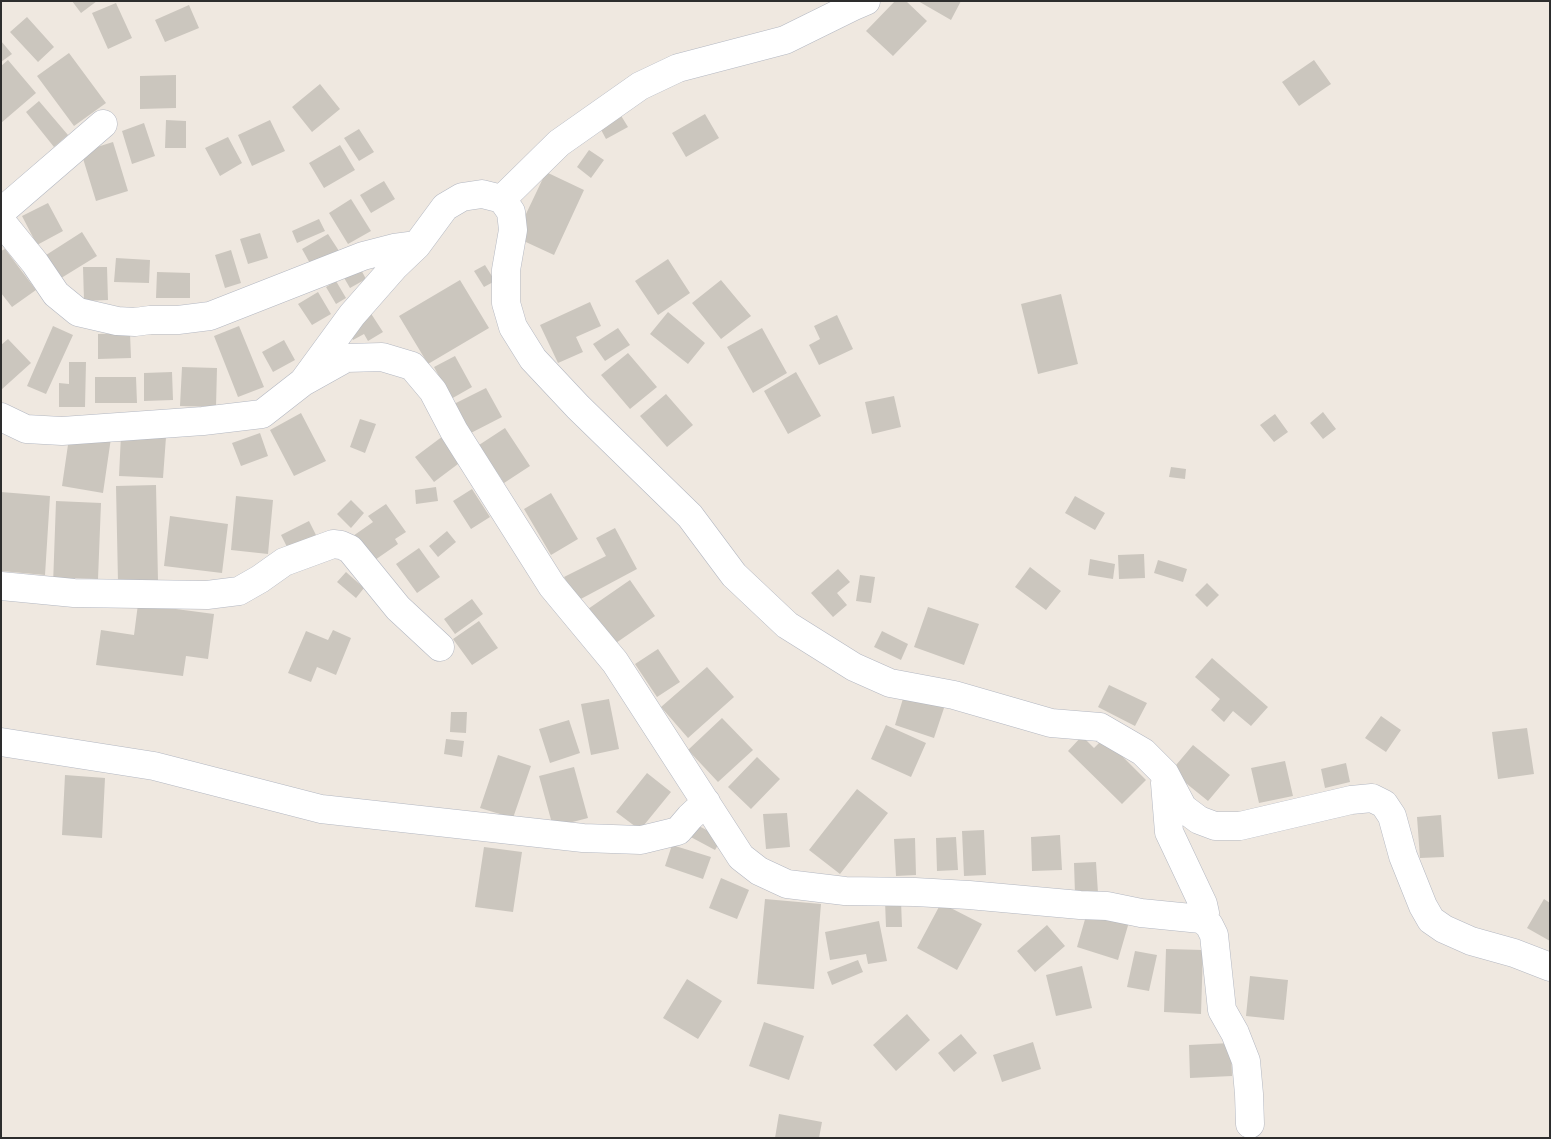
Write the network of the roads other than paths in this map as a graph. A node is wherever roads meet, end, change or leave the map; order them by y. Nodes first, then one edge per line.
1 (866, 1) edge
2 (104, 124) dead end
3 (502, 198) junction
4 (1, 212) edge
5 (1, 221) edge
6 (417, 244) junction
7 (303, 382) junction
8 (1, 417) edge
9 (1, 586) edge
10 (440, 647) dead end
11 (1, 742) edge
12 (1165, 774) junction
13 (706, 802) junction
14 (1202, 918) junction
15 (1550, 967) edge
16 (1250, 1124) dead end

1 - 3 street
2 - 4 street
3 - 6 street
3 - 12 street
5 - 6 street
6 - 7 street
7 - 8 street
7 - 13 street
9 - 10 street
11 - 13 street
12 - 14 street
12 - 15 street
13 - 14 street
14 - 16 street

